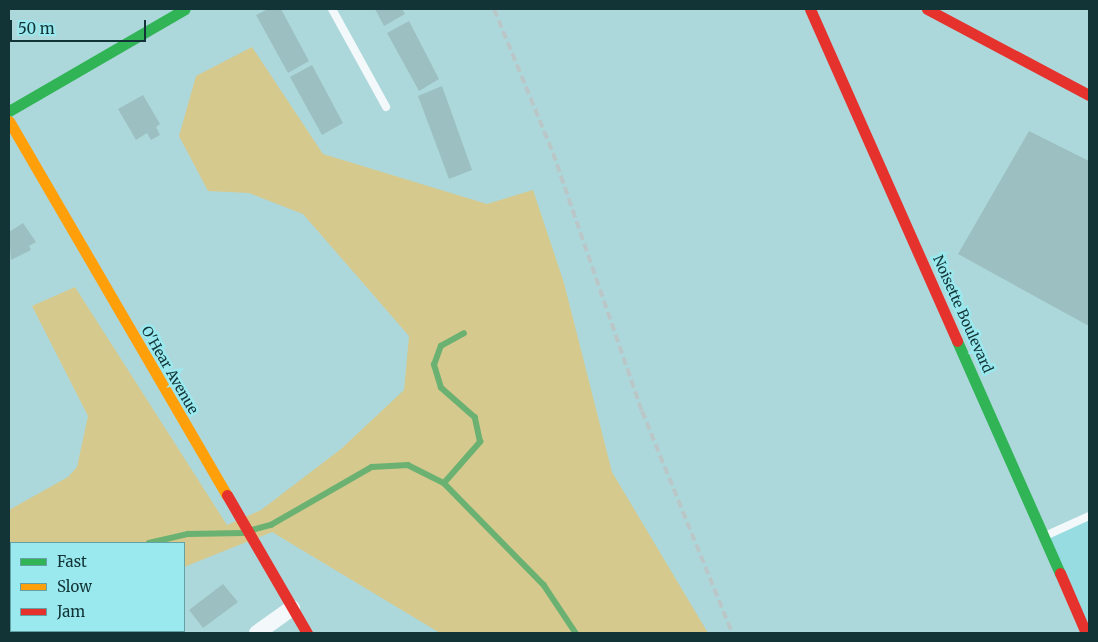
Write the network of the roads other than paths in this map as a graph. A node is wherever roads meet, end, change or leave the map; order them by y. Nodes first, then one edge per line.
1 (185, 9) edge
2 (332, 9) edge
3 (810, 9) edge
4 (927, 9) edge
5 (1089, 94) edge
6 (386, 107) dead end
7 (9, 111) edge
8 (9, 121) edge
9 (1089, 516) edge
10 (1045, 536) junction
11 (292, 608) junction
12 (257, 633) edge
13 (307, 633) edge
14 (1086, 633) edge

1 - 7 street
2 - 6 lane
3 - 10 street, Noisette Boulevard
4 - 5 street
8 - 11 street, O'Hear Avenue
9 - 10 lane
10 - 14 street, Noisette Boulevard
11 - 12 street
11 - 13 street, O'Hear Avenue

